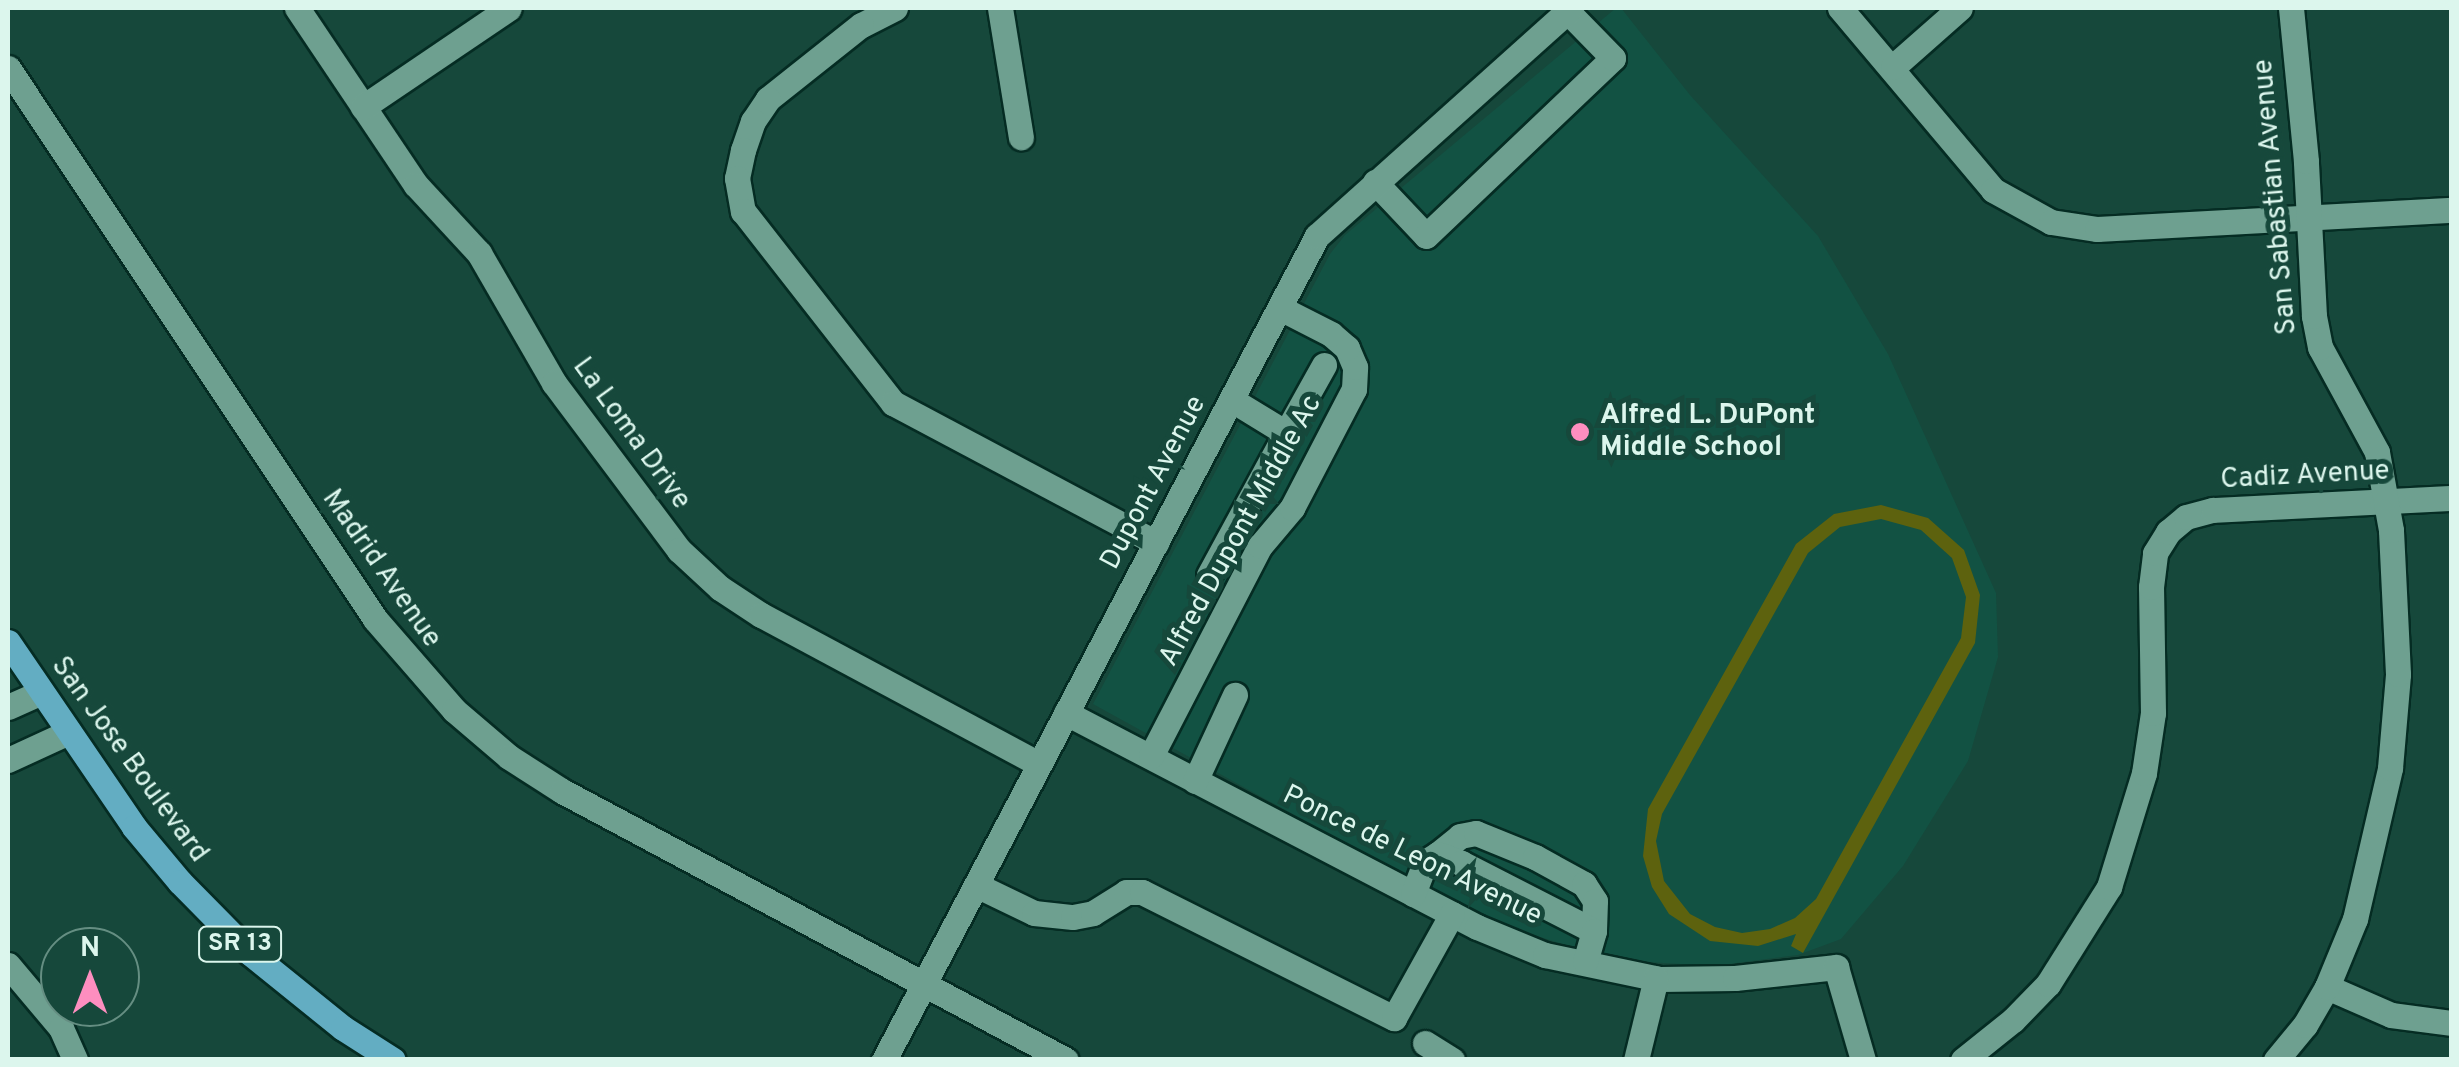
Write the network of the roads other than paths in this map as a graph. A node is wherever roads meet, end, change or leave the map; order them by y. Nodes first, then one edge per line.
1 (297, 8) edge
2 (509, 8) edge
3 (895, 8) edge
4 (1000, 8) edge
5 (1840, 8) edge
6 (1960, 8) edge
7 (2290, 8) edge
8 (1569, 9) edge
9 (8, 68) edge
10 (1893, 68) junction
11 (364, 108) junction
12 (1021, 138) dead end
13 (1375, 182) junction
14 (2452, 210) edge
15 (2310, 219) junction
16 (1280, 308) junction
17 (1324, 366) dead end
18 (1232, 400) junction
19 (1286, 433) junction
20 (2452, 498) edge
21 (2387, 502) junction
22 (1156, 543) junction
23 (1209, 575) dead end
24 (8, 642) edge
25 (41, 692) junction
26 (1235, 695) dead end
27 (8, 707) edge
28 (1066, 713) junction
29 (69, 732) junction
30 (1152, 756) junction
31 (8, 760) edge
32 (1039, 764) junction
33 (1195, 780) junction
34 (1438, 854) junction
35 (976, 884) junction
36 (1413, 894) junction
37 (1452, 914) junction
38 (1594, 931) junction
39 (1586, 962) junction
40 (8, 965) edge
41 (1656, 978) junction
42 (923, 984) junction
43 (2326, 987) junction
44 (2452, 1023) edge
45 (1425, 1043) dead end
46 (75, 1060) edge
47 (393, 1060) edge
48 (884, 1060) edge
49 (1066, 1060) edge
50 (1452, 1060) edge
51 (1636, 1060) edge
52 (1862, 1060) edge
53 (1962, 1060) edge
54 (2276, 1060) edge

1 - 11 street, La Loma Drive
2 - 11 street
3 - 22 street
4 - 12 street
5 - 10 street
6 - 10 street
7 - 15 street, San Sabastian Avenue
8 - 13 street, Dupont Avenue
8 - 13 street
9 - 42 street, Madrid Avenue
10 - 15 street
11 - 32 street, La Loma Drive
13 - 16 street, Dupont Avenue
14 - 15 street
15 - 21 street, San Sabastian Avenue
16 - 18 street, Dupont Avenue
16 - 30 street, Alfred Dupont Middle Ac
17 - 19 street
18 - 19 street
18 - 22 street, Dupont Avenue
19 - 23 street
20 - 21 street, Cadiz Avenue
21 - 43 street, San Sabastian Avenue
21 - 53 street, Cadiz Avenue
22 - 28 street, Dupont Avenue
24 - 25 main road, San Jose Boulevard / SR 13
25 - 27 street
25 - 29 main road, San Jose Boulevard / SR 13
26 - 33 street
28 - 30 street, Ponce de Leon Avenue
28 - 32 street, Dupont Avenue
29 - 31 street
29 - 47 main road, San Jose Boulevard / SR 13
30 - 33 street, Ponce de Leon Avenue
32 - 35 street, Dupont Avenue
33 - 36 street, Ponce de Leon Avenue
34 - 36 street
34 - 38 street
34 - 38 street
35 - 37 street
35 - 42 street, Dupont Avenue
36 - 37 street, Ponce de Leon Avenue
37 - 39 street, Ponce de Leon Avenue
38 - 39 street
39 - 41 street, Ponce de Leon Avenue
40 - 46 street
41 - 51 street
41 - 52 street, Ponce de Leon Avenue
42 - 48 street, Dupont Avenue
42 - 49 street, Madrid Avenue
43 - 44 street
43 - 54 street, San Sabastian Avenue
45 - 50 street

